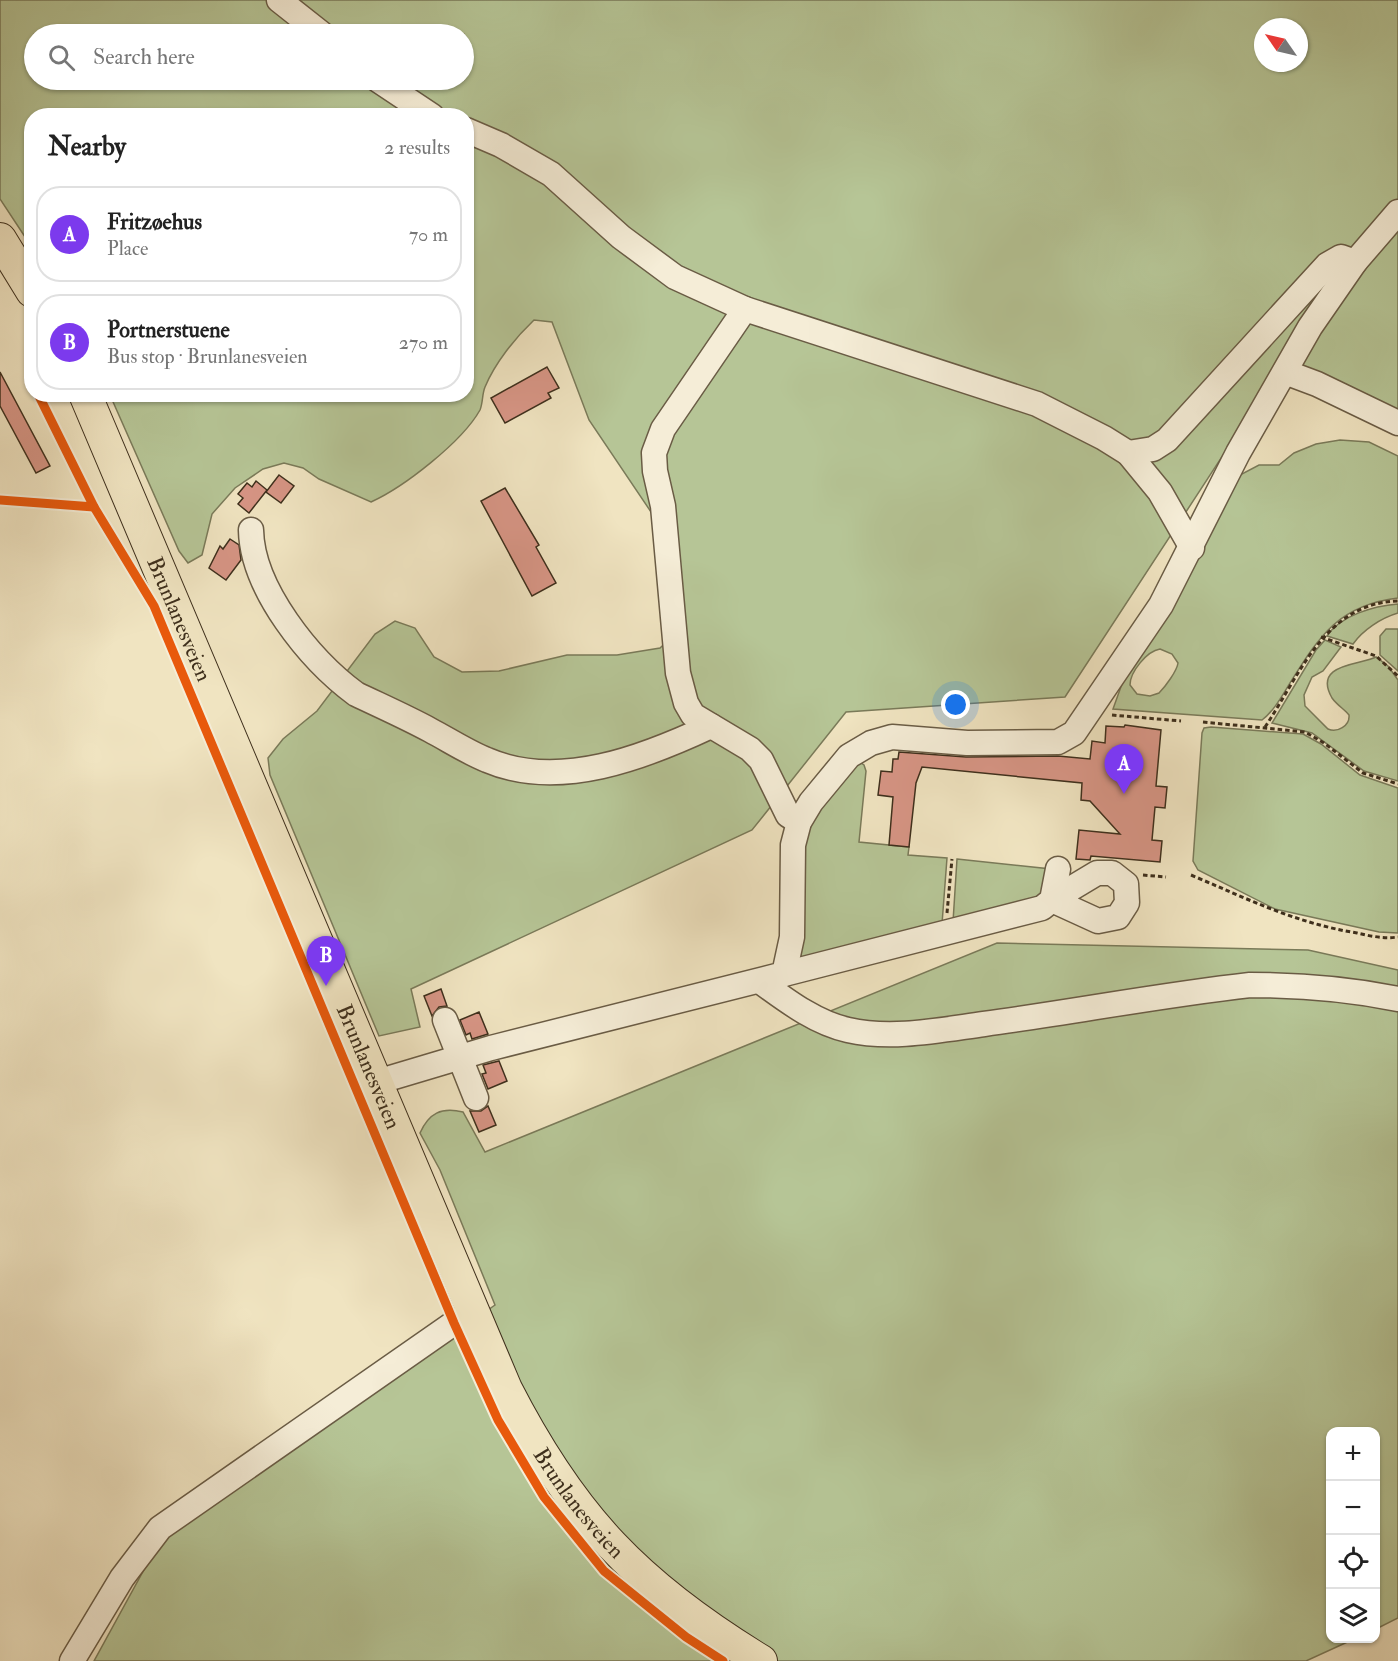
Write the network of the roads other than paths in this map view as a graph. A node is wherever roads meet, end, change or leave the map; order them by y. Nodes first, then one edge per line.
1 (279, 0) edge
2 (309, 24) edge
3 (393, 90) edge
4 (420, 108) edge
5 (474, 133) edge
6 (1398, 212) edge
7 (0, 239) edge
8 (1355, 262) junction
9 (24, 278) edge
10 (745, 309) junction
11 (1285, 372) junction
12 (88, 402) edge
13 (1398, 423) edge
14 (1128, 453) junction
15 (251, 530) dead end
16 (1192, 548) junction
17 (711, 726) junction
18 (799, 822) junction
19 (1058, 869) dead end
20 (784, 974) junction
21 (761, 982) junction
22 (1398, 999) edge
23 (445, 1020) dead end
24 (460, 1058) junction
25 (377, 1082) junction
26 (476, 1098) dead end
27 (474, 1313) junction
28 (742, 1656) edge
29 (72, 1661) edge

1 - 2 lane
3 - 4 lane
5 - 10 lane
6 - 8 lane
7 - 9 main road
8 - 11 lane
8 - 14 lane
10 - 14 lane
10 - 17 lane
11 - 13 lane
11 - 16 lane
12 - 25 main road, Brunlanesveien
14 - 16 lane
15 - 17 lane
16 - 18 lane
17 - 18 lane
18 - 20 lane
19 - 20 lane
20 - 21 lane
21 - 22 lane
21 - 24 lane
23 - 24 lane
24 - 25 lane
24 - 26 lane
25 - 27 main road, Brunlanesveien
27 - 28 main road, Brunlanesveien
27 - 29 lane

